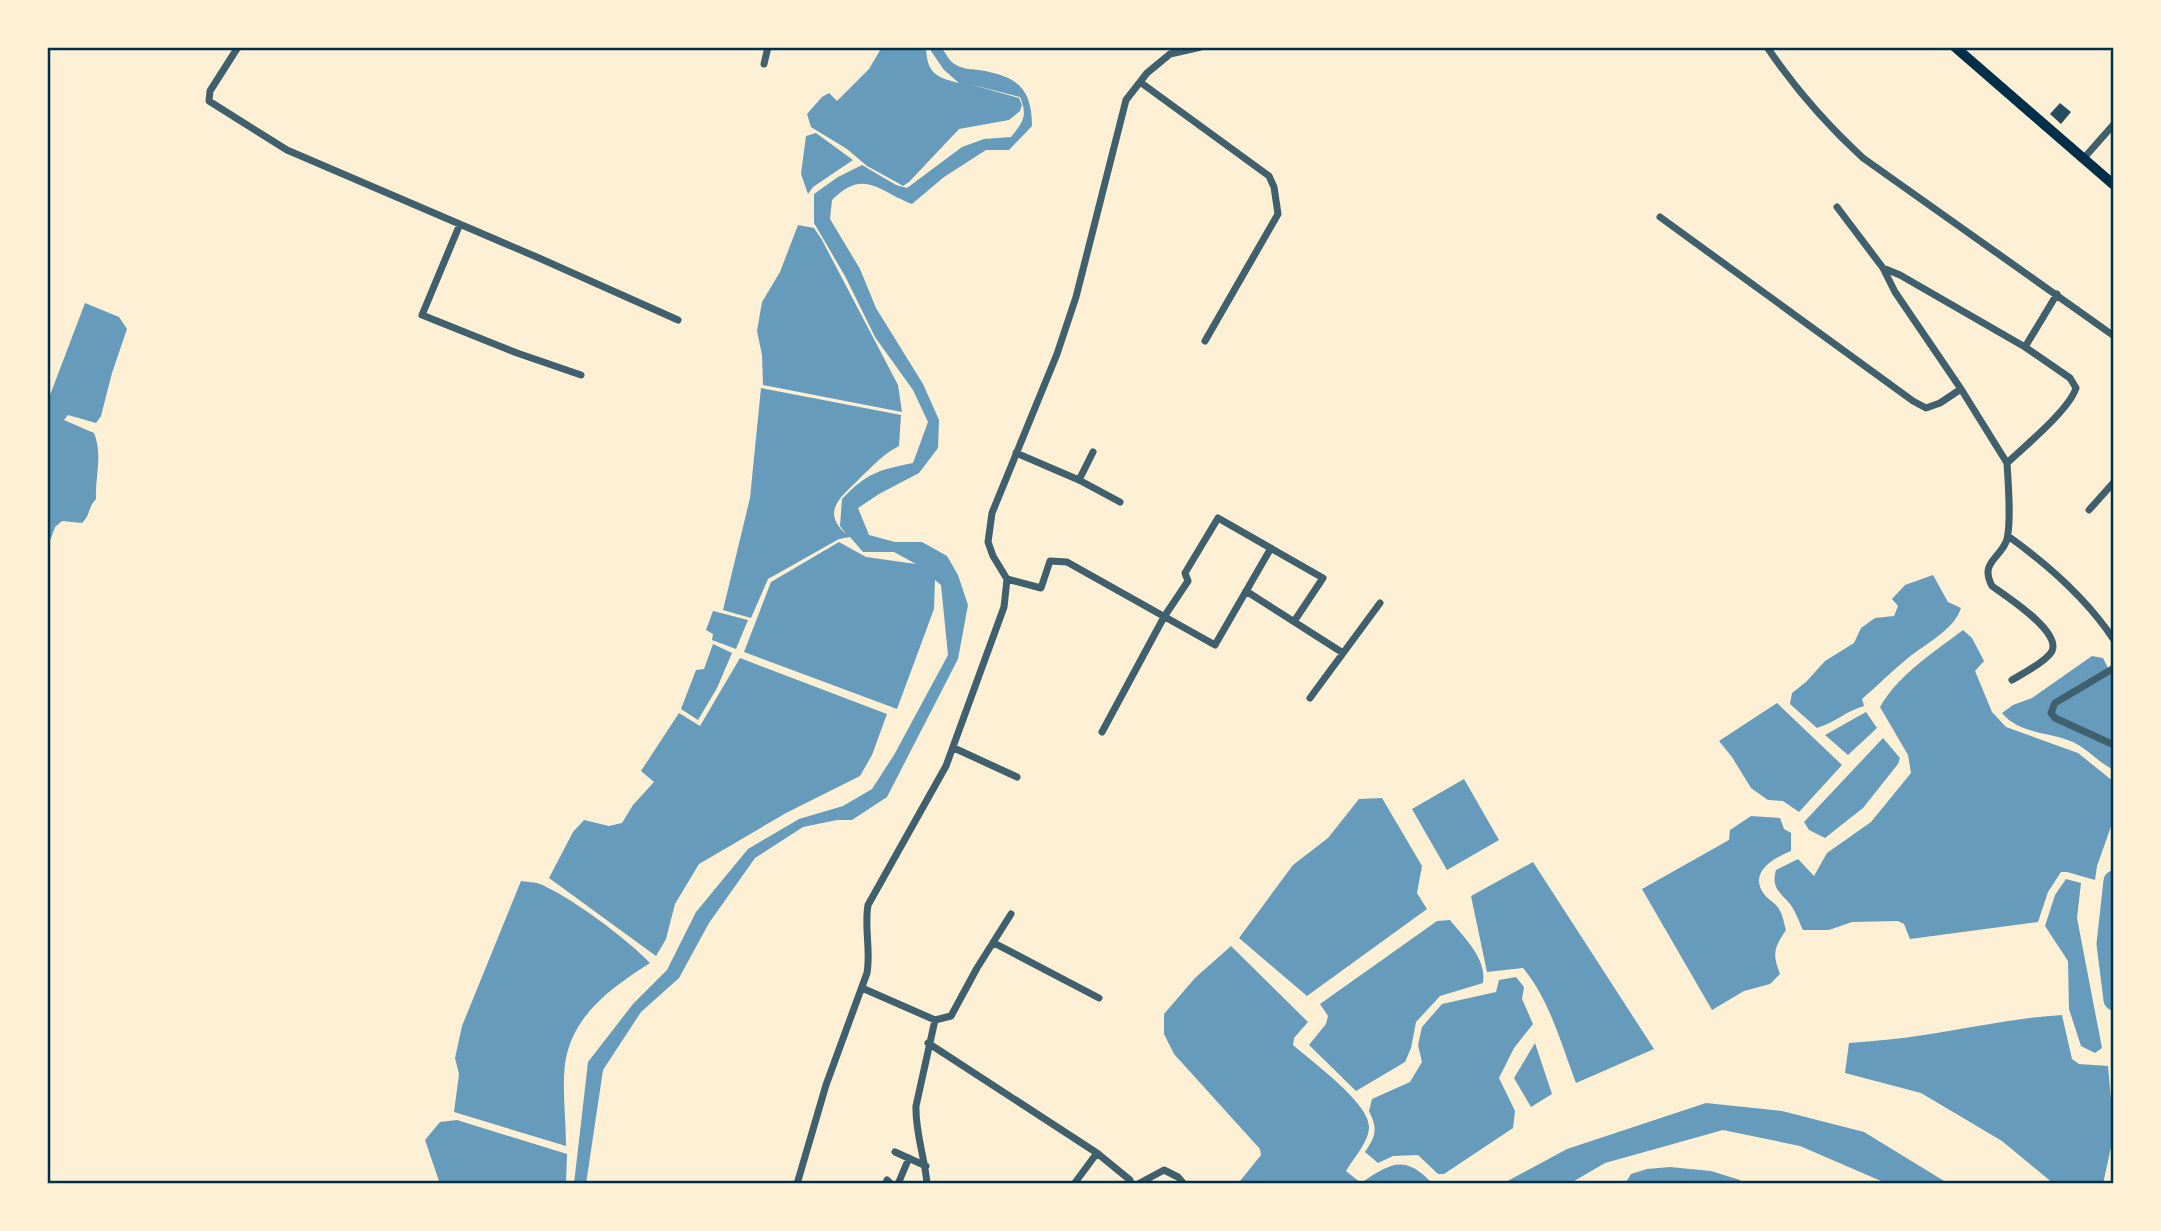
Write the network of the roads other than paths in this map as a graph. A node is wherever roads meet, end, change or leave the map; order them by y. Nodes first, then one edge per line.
1 (238, 47) edge
2 (768, 47) edge
3 (1201, 47) edge
4 (1767, 47) edge
5 (1955, 47) edge
6 (764, 64) dead end
7 (1140, 82) junction
8 (2114, 124) edge
9 (2084, 158) junction
10 (2114, 185) edge
11 (1837, 207) dead end
12 (1660, 217) dead end
13 (460, 223) junction
14 (1882, 268) junction
15 (2057, 295) junction
16 (678, 320) dead end
17 (2114, 336) edge
18 (1205, 341) dead end
19 (2025, 347) junction
20 (581, 375) dead end
21 (1961, 389) junction
22 (1093, 452) dead end
23 (1016, 453) junction
24 (2007, 463) junction
25 (1079, 480) junction
26 (2114, 482) edge
27 (1120, 502) dead end
28 (2089, 510) dead end
29 (2008, 536) junction
30 (1271, 548) junction
31 (1007, 579) junction
32 (1246, 591) junction
33 (1380, 603) dead end
34 (1164, 617) junction
35 (1295, 621) junction
36 (2114, 640) edge
37 (1343, 653) junction
38 (2114, 668) edge
39 (2012, 680) dead end
40 (1310, 698) dead end
41 (1102, 732) dead end
42 (2114, 745) edge
43 (954, 748) junction
44 (1017, 777) dead end
45 (1011, 914) dead end
46 (994, 943) junction
47 (862, 988) junction
48 (1099, 998) dead end
49 (935, 1020) junction
50 (928, 1043) junction
51 (895, 1152) dead end
52 (1097, 1153) junction
53 (909, 1158) junction
54 (926, 1166) junction
55 (797, 1184) edge
56 (898, 1184) edge
57 (927, 1184) edge
58 (1074, 1184) edge
59 (1131, 1184) edge
60 (1138, 1184) edge
61 (1184, 1184) edge

1 - 13 street
2 - 6 street
3 - 7 street
4 - 15 street
5 - 9 main road
7 - 18 street
7 - 23 street
8 - 9 street
9 - 10 main road
11 - 14 street
12 - 21 street
13 - 16 street
13 - 20 street
14 - 19 street
14 - 21 street
15 - 17 street
15 - 19 street
19 - 24 street
21 - 24 street
22 - 25 street
23 - 25 street
23 - 31 street
24 - 29 street
25 - 27 street
26 - 28 street
29 - 36 street
29 - 39 street
30 - 32 street
30 - 34 street
30 - 35 street
31 - 34 street
31 - 43 street
32 - 34 street
32 - 35 street
33 - 37 street
34 - 41 street
35 - 37 street
37 - 40 street
38 - 42 street
43 - 44 street
43 - 47 street
45 - 46 street
46 - 48 street
46 - 49 street
47 - 49 street
47 - 55 street
49 - 50 street
50 - 52 street
50 - 54 street
51 - 53 street
52 - 58 street
52 - 59 street
53 - 54 street
53 - 56 street
54 - 57 street
60 - 61 street

